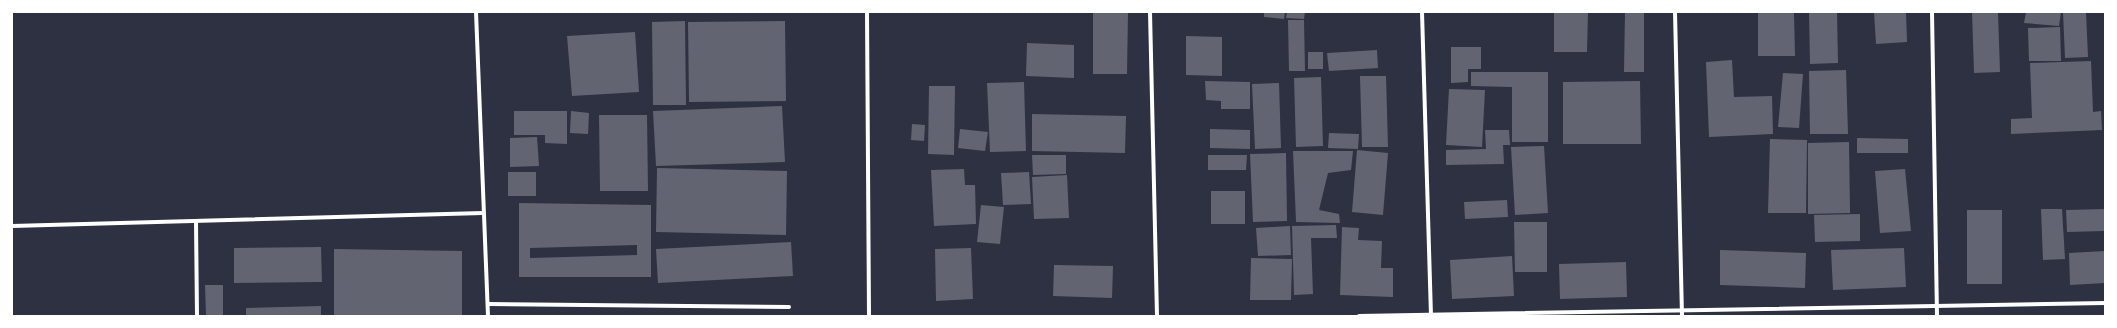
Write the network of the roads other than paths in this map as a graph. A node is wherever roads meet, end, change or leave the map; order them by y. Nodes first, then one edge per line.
1 (476, 12) edge
2 (867, 12) edge
3 (1150, 12) edge
4 (1422, 12) edge
5 (1675, 12) edge
6 (1932, 12) edge
7 (483, 213) junction
8 (196, 221) junction
9 (12, 226) edge
10 (2105, 303) edge
11 (488, 304) junction
12 (1937, 305) junction
13 (789, 307) dead end
14 (1682, 310) junction
15 (1431, 315) edge
16 (197, 316) edge
17 (488, 316) edge
18 (869, 316) edge
19 (1157, 316) edge
20 (1359, 316) edge
21 (1682, 316) edge
22 (1937, 316) edge

1 - 7 street
2 - 18 street
3 - 19 street
4 - 15 street
5 - 14 street
6 - 12 street
7 - 8 street
7 - 11 street
8 - 9 street
8 - 16 street
10 - 12 street
11 - 13 street
11 - 17 street
12 - 14 street
12 - 22 street
14 - 15 street
14 - 21 street
15 - 20 street

